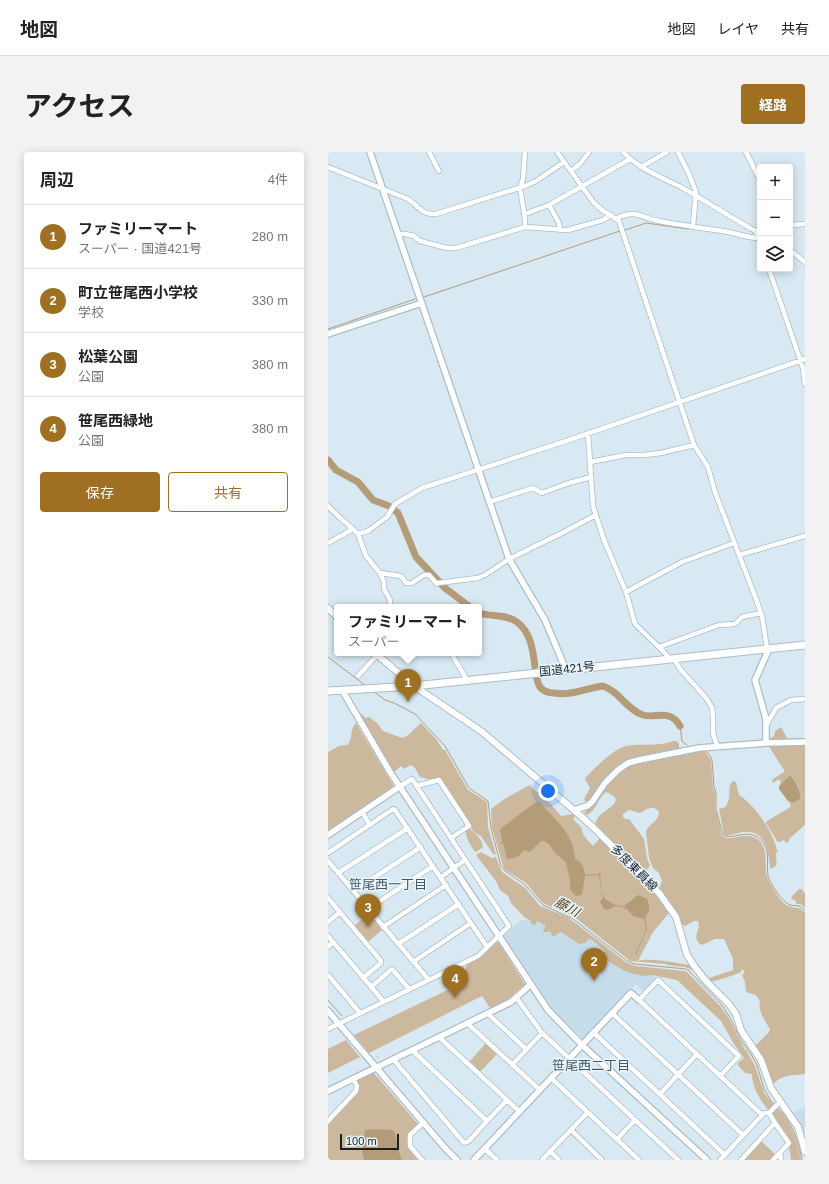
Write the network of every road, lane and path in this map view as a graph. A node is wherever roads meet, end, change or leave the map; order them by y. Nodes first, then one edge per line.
1 (370, 152) edge
2 (429, 152) edge
3 (525, 152) edge
4 (557, 152) edge
5 (589, 152) edge
6 (623, 152) edge
7 (667, 152) edge
8 (678, 152) edge
9 (746, 152) edge
10 (630, 159) junction
11 (564, 162) junction
12 (328, 167) edge
13 (641, 167) junction
14 (571, 171) junction
15 (439, 172) dead end
16 (757, 174) edge
17 (582, 186) junction
18 (520, 188) junction
19 (384, 189) junction
20 (696, 196) junction
21 (549, 205) junction
22 (525, 214) junction
23 (611, 215) junction
24 (617, 218) junction
25 (805, 224) edge
26 (693, 226) junction
27 (793, 226) edge
28 (525, 227) junction
29 (560, 230) junction
30 (757, 230) edge
31 (399, 234) junction
32 (757, 239) edge
33 (793, 252) edge
34 (805, 262) edge
35 (770, 272) edge
36 (422, 303) junction
37 (328, 334) edge
38 (802, 360) edge
39 (805, 384) edge
40 (680, 402) junction
41 (588, 433) junction
42 (694, 445) junction
43 (590, 462) junction
44 (478, 470) junction
45 (591, 477) junction
46 (488, 502) junction
47 (328, 506) edge
48 (596, 515) junction
49 (353, 529) junction
50 (358, 534) junction
51 (805, 536) edge
52 (328, 543) edge
53 (734, 543) junction
54 (739, 555) junction
55 (509, 559) junction
56 (380, 573) junction
57 (626, 592) junction
58 (390, 604) edge
59 (761, 613) junction
60 (805, 645) edge
61 (659, 647) junction
62 (768, 649) junction
63 (374, 656) edge
64 (378, 656) edge
65 (453, 656) edge
66 (671, 659) junction
67 (566, 670) junction
68 (358, 676) dead end
69 (467, 680) junction
70 (414, 686) junction
71 (342, 690) junction
72 (328, 691) edge
73 (805, 699) edge
74 (766, 724) junction
75 (805, 742) edge
76 (766, 743) junction
77 (717, 746) junction
78 (416, 786) junction
79 (399, 787) junction
80 (574, 810) junction
81 (362, 812) junction
82 (370, 825) junction
83 (408, 828) junction
84 (328, 834) edge
85 (451, 838) junction
86 (421, 847) junction
87 (328, 853) edge
88 (465, 860) junction
89 (328, 861) edge
90 (433, 866) junction
91 (453, 868) junction
92 (338, 874) junction
93 (441, 877) junction
94 (446, 885) junction
95 (353, 891) junction
96 (328, 898) edge
97 (459, 904) junction
98 (368, 909) junction
99 (340, 912) junction
100 (328, 922) edge
101 (471, 923) junction
102 (384, 927) junction
103 (328, 936) edge
104 (499, 936) junction
105 (333, 942) junction
106 (398, 944) junction
107 (328, 947) edge
108 (487, 947) junction
109 (414, 962) junction
110 (328, 975) edge
111 (363, 978) junction
112 (429, 980) junction
113 (530, 984) junction
114 (371, 986) junction
115 (409, 989) junction
116 (516, 997) junction
117 (639, 1000) junction
118 (384, 1002) junction
119 (328, 1011) edge
120 (360, 1013) junction
121 (487, 1013) junction
122 (612, 1013) junction
123 (467, 1023) junction
124 (339, 1024) junction
125 (328, 1029) edge
126 (593, 1032) junction
127 (542, 1033) junction
128 (439, 1037) junction
129 (582, 1045) junction
130 (412, 1050) junction
131 (526, 1050) junction
132 (697, 1054) junction
133 (393, 1059) junction
134 (569, 1059) junction
135 (512, 1065) junction
136 (376, 1068) junction
137 (678, 1074) junction
138 (720, 1076) junction
139 (551, 1078) junction
140 (353, 1079) junction
141 (540, 1090) junction
142 (328, 1091) edge
143 (660, 1094) junction
144 (507, 1100) junction
145 (779, 1102) junction
146 (520, 1112) junction
147 (588, 1112) junction
148 (769, 1113) junction
149 (762, 1115) junction
150 (328, 1120) edge
151 (635, 1120) junction
152 (487, 1121) junction
153 (423, 1123) junction
154 (775, 1124) junction
155 (571, 1130) junction
156 (744, 1135) junction
157 (617, 1139) junction
158 (485, 1149) junction
159 (550, 1151) junction
160 (805, 1152) edge
161 (780, 1153) junction
162 (725, 1155) junction
163 (636, 1159) edge
164 (422, 1160) edge
165 (457, 1160) edge
166 (474, 1160) edge
167 (497, 1160) edge
168 (542, 1160) edge
169 (559, 1160) edge
170 (602, 1160) edge
171 (678, 1160) edge
172 (707, 1160) edge
173 (720, 1160) edge
174 (741, 1160) edge
175 (773, 1160) edge
176 (781, 1160) edge

1 - 19 street
2 - 15 street
3 - 18 street
4 - 11 street
5 - 14 street
6 - 10 street
7 - 13 street
8 - 20 street
9 - 16 street
10 - 13 street
10 - 17 street
11 - 14 street
11 - 18 street
12 - 19 street
13 - 20 street
14 - 17 street
17 - 21 street
17 - 23 street
18 - 19 street
18 - 22 street
19 - 31 street
20 - 26 street
20 - 30 street
21 - 22 street
21 - 29 street
22 - 28 street
23 - 24 street
23 - 29 street
24 - 26 street
24 - 40 street
25 - 27 street
26 - 32 street
28 - 29 street
28 - 31 street
31 - 36 street
33 - 34 street
35 - 38 street
36 - 37 street
36 - 44 street
38 - 39 street
38 - 40 street
40 - 41 street
40 - 42 street
41 - 43 street
41 - 44 street
42 - 43 street
42 - 53 street
43 - 45 street
44 - 46 street
44 - 50 street
45 - 46 street
45 - 48 street
46 - 55 street
47 - 49 street
48 - 55 street
48 - 57 street
49 - 50 street
49 - 52 street
50 - 56 street
51 - 54 street
53 - 54 street
53 - 57 street
54 - 59 street
55 - 56 street
55 - 67 street
56 - 58 street
57 - 61 street
59 - 61 street
59 - 62 street
60 - 62 highway, 国道421号
61 - 66 street
62 - 66 highway, 国道421号
62 - 74 street
63 - 68 street
64 - 70 main road, 多度東員線
65 - 69 street
66 - 67 highway, 国道421号
66 - 77 street
67 - 69 highway, 国道421号
69 - 70 highway, 国道421号
70 - 71 highway, 国道421号
70 - 80 main road, 多度東員線
71 - 72 highway, 国道421号
71 - 79 street
73 - 74 street
74 - 76 street
75 - 76 street
76 - 77 street
77 - 80 street
78 - 79 street
78 - 85 street
78 - 85 street
79 - 81 street
79 - 91 street
80 - 145 main road, 多度東員線
81 - 82 street
81 - 84 street
82 - 83 street
82 - 87 street
83 - 86 street
83 - 92 street
85 - 88 street
86 - 90 street
86 - 95 street
88 - 91 street
88 - 104 street
89 - 92 street
90 - 93 street
90 - 98 street
91 - 93 street
91 - 104 street
92 - 95 street
93 - 94 street
94 - 97 street
94 - 102 street
95 - 98 street
96 - 99 street
97 - 101 street
97 - 106 street
98 - 102 street
99 - 100 street
99 - 111 street
101 - 108 street
101 - 109 street
102 - 106 street
103 - 105 street
104 - 108 street
104 - 113 street
105 - 107 street
105 - 111 street
106 - 109 street
108 - 112 street
109 - 112 street
110 - 120 street
111 - 114 street
112 - 115 street
113 - 116 street
113 - 129 street
114 - 115 street
114 - 118 street
115 - 118 street
116 - 121 street
116 - 127 street
117 - 122 street
117 - 132 street
117 - 138 street
118 - 120 street
119 - 124 street
120 - 124 street
121 - 123 street
121 - 131 street
122 - 126 street
122 - 137 street
123 - 128 street
123 - 135 street
124 - 125 street
124 - 136 street
126 - 129 street
126 - 143 street
127 - 131 street
127 - 134 street
128 - 130 street
128 - 144 street
129 - 134 street
129 - 172 street
130 - 133 street
130 - 152 street
131 - 135 street
132 - 137 street
132 - 138 street
133 - 136 street
133 - 152 street
134 - 139 street
134 - 151 street
135 - 141 street
136 - 140 street
136 - 153 street
137 - 143 street
137 - 156 street
138 - 149 street
139 - 141 street
139 - 147 street
140 - 142 street
140 - 150 street
141 - 146 street
143 - 162 street
144 - 146 street
144 - 152 street
145 - 148 street
145 - 160 main road, 多度東員線
146 - 158 street
147 - 155 street
147 - 157 street
148 - 149 street
148 - 154 street
149 - 156 street
151 - 157 street
151 - 171 street
153 - 164 street
153 - 165 street
154 - 161 street
154 - 174 street
155 - 159 street
155 - 170 street
156 - 162 street
157 - 163 street
158 - 166 street
158 - 167 street
159 - 168 street
159 - 169 street
161 - 175 street
161 - 176 street
162 - 173 street

